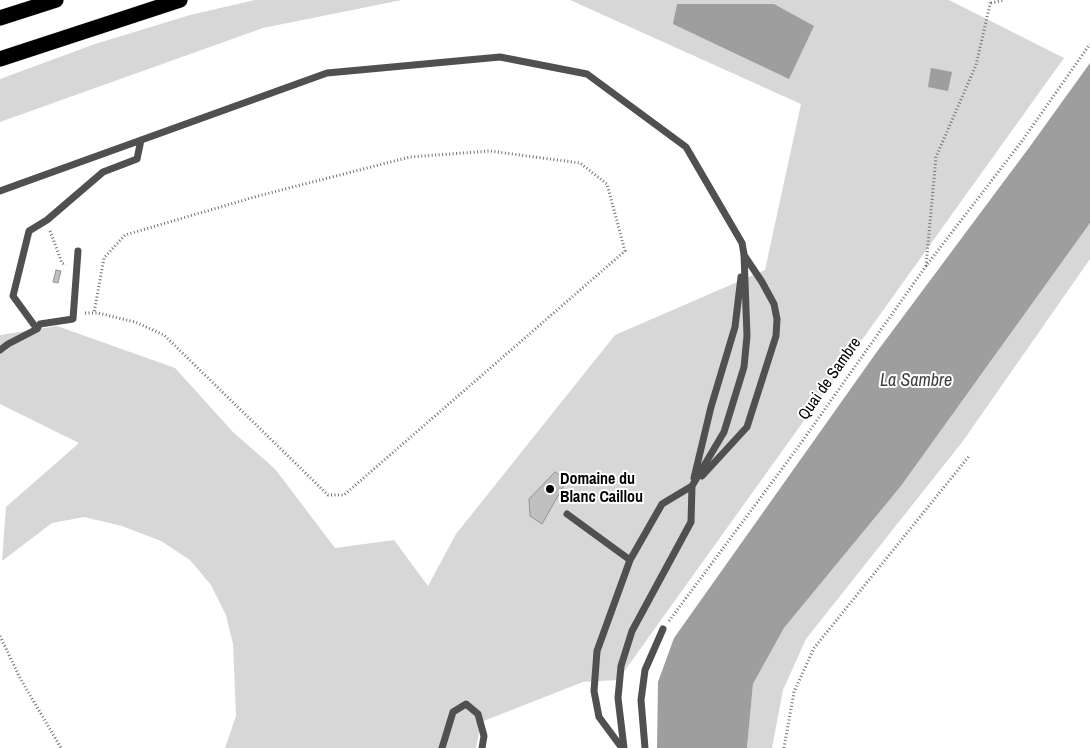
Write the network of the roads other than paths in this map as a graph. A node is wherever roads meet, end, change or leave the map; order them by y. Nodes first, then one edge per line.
1 (56, 0) edge
2 (180, 0) edge
3 (0, 18) edge
4 (0, 59) edge
5 (141, 140) junction
6 (0, 191) edge
7 (78, 251) dead end
8 (744, 254) junction
9 (37, 330) junction
10 (0, 350) edge
11 (692, 486) junction
12 (567, 514) dead end
13 (630, 560) junction
14 (663, 629) road end
15 (442, 748) edge
16 (482, 748) edge
17 (623, 748) edge
18 (646, 748) edge

1 - 3 highway
2 - 4 highway
5 - 6 lane
5 - 8 lane
5 - 9 lane
7 - 9 lane
8 - 11 lane
8 - 11 lane
8 - 11 lane
9 - 10 lane
11 - 13 lane
11 - 17 lane
12 - 13 lane
13 - 17 lane
14 - 18 lane
15 - 16 lane

